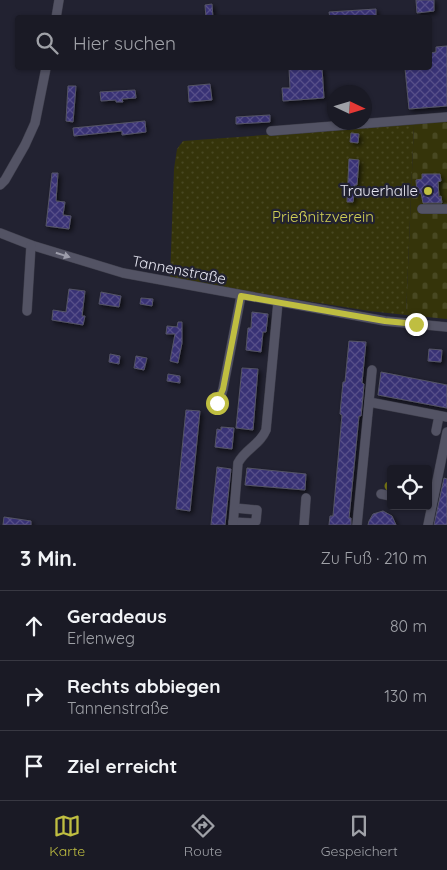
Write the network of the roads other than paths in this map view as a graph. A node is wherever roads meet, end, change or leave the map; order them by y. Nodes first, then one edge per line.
1 (59, 0) edge
2 (56, 15) edge
3 (46, 70) edge
4 (447, 117) edge
5 (271, 131) dead end
6 (0, 184) edge
7 (447, 209) edge
8 (422, 210) dead end
9 (0, 233) edge
10 (31, 245) junction
11 (241, 296) junction
12 (278, 302) junction
13 (27, 311) dead end
14 (447, 327) edge
15 (372, 370) dead end
16 (369, 402) junction
17 (213, 404) dead end
18 (443, 417) edge
19 (436, 431) dead end
20 (447, 432) edge
21 (380, 494) dead end
22 (387, 495) edge
23 (432, 496) edge
24 (306, 498) dead end
25 (235, 508) junction
26 (429, 510) edge
27 (233, 523) edge
28 (304, 525) edge
29 (357, 525) edge
30 (428, 525) edge

1 - 2 street
3 - 6 street
4 - 5 street
7 - 8 street
9 - 10 street, Tannenstraße
10 -> 11 street, Tannenstraße
10 - 13 street
11 - 12 street, Tannenstraße
11 - 17 street
12 - 14 street, Tannenstraße
12 - 25 street
15 - 16 street
16 - 18 street
16 - 29 street
18 - 19 street
20 - 23 street
21 - 22 street
24 - 28 street
25 - 27 street
25 - 27 street
26 - 30 street

